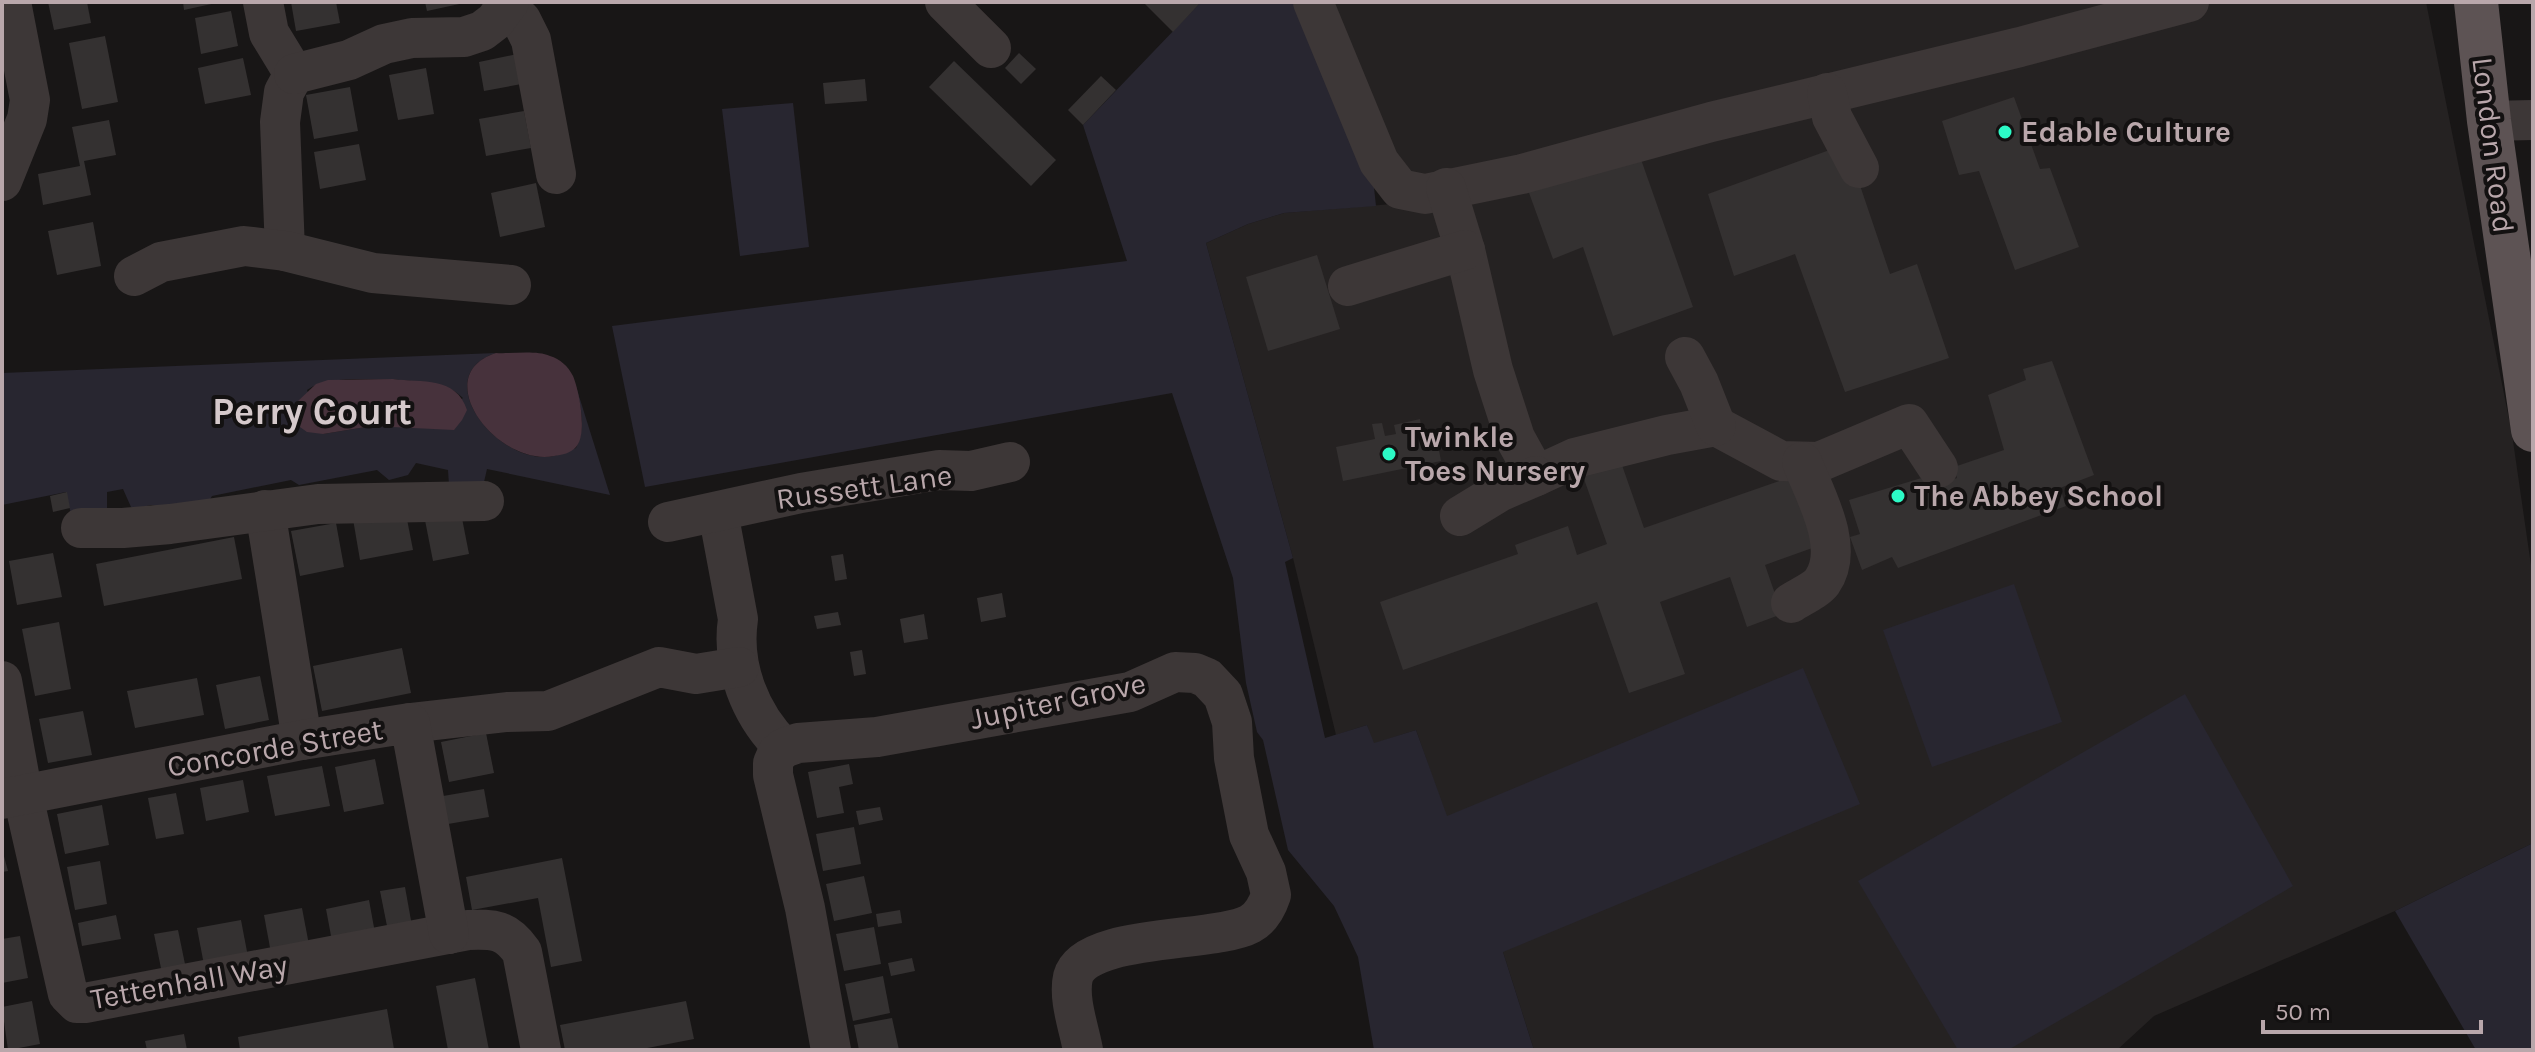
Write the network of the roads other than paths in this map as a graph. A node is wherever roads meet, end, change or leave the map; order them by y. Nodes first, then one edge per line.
1 (11, 2) edge
2 (263, 2) edge
3 (945, 2) edge
4 (1313, 2) edge
5 (2189, 2) edge
6 (2476, 2) edge
7 (507, 4) edge
8 (991, 48) dead end
9 (294, 74) junction
10 (1827, 93) junction
11 (2533, 120) edge
12 (2489, 121) junction
13 (1859, 168) dead end
14 (556, 174) dead end
15 (2, 181) edge
16 (1446, 188) junction
17 (1465, 250) junction
18 (285, 251) junction
19 (134, 276) dead end
20 (511, 285) dead end
21 (1348, 286) dead end
22 (1685, 357) dead end
23 (1716, 426) junction
24 (2533, 430) edge
25 (1010, 462) dead end
26 (1802, 462) junction
27 (1938, 468) dead end
28 (1536, 476) junction
29 (484, 501) dead end
30 (265, 510) junction
31 (718, 512) junction
32 (1460, 516) dead end
33 (668, 522) dead end
34 (81, 528) dead end
35 (1791, 603) dead end
36 (739, 667) junction
37 (2, 681) edge
38 (410, 723) junction
39 (302, 740) junction
40 (784, 748) junction
41 (13, 798) edge
42 (449, 934) junction
43 (541, 1050) edge
44 (831, 1050) edge
45 (1083, 1050) edge

1 - 15 street
2 - 9 street
3 - 8 street
4 - 16 street
5 - 10 street
6 - 12 main road, London Road
7 - 9 street
7 - 14 street
9 - 18 street
10 - 13 street
10 - 16 street
11 - 12 street
12 - 24 main road, London Road
16 - 17 street
17 - 21 street
17 - 28 street
18 - 19 street
18 - 20 street
22 - 23 street
23 - 26 street
23 - 28 street
25 - 31 street, Russett Lane
26 - 27 street
26 - 35 street
28 - 32 street
29 - 30 street
30 - 34 street
30 - 39 street
31 - 33 street, Russett Lane
31 - 36 street
36 - 38 street
36 - 40 street
37 - 41 street, Tettenhall Way
38 - 39 street, Concorde Street
38 - 42 street, Concorde Street
39 - 41 street, Concorde Street
40 - 44 street
40 - 45 street, Jupiter Grove
41 - 42 street, Tettenhall Way
42 - 43 street, Tettenhall Way

